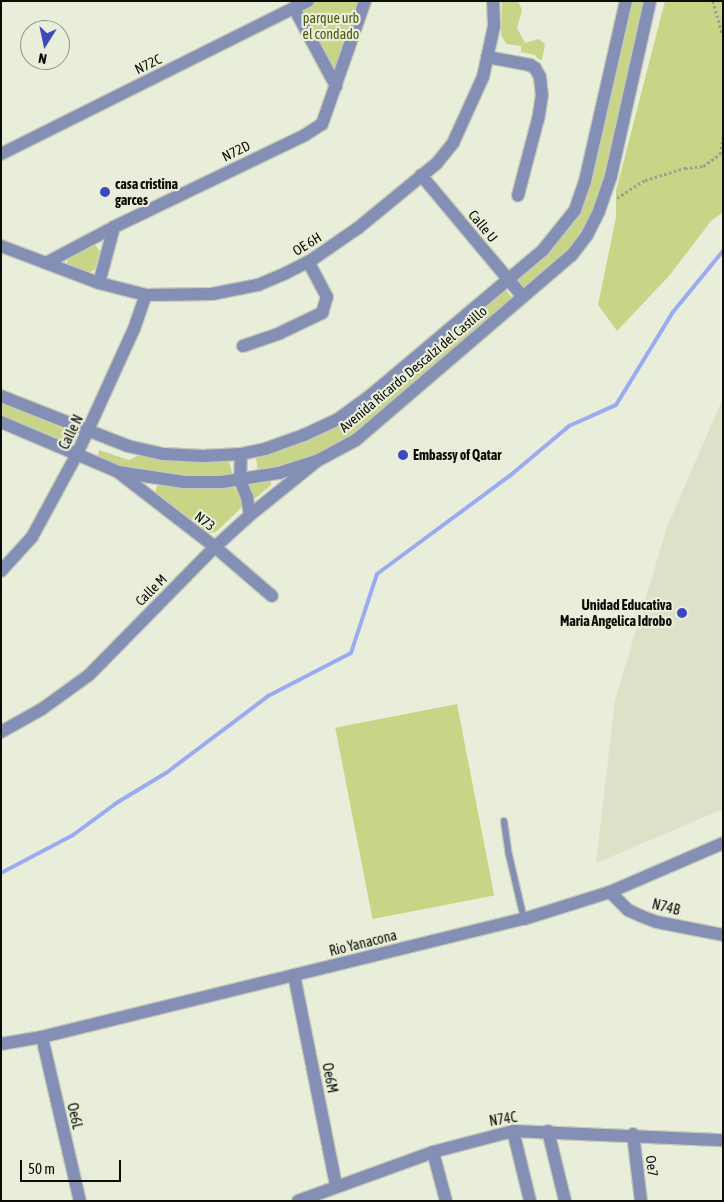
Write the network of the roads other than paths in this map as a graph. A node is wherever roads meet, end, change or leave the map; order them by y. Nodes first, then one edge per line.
1 (308, 1) edge
2 (365, 1) edge
3 (493, 1) edge
4 (626, 1) edge
5 (650, 1) edge
6 (294, 8) junction
7 (487, 57) junction
8 (336, 86) junction
9 (1, 154) edge
10 (421, 174) junction
11 (518, 195) dead end
12 (114, 227) junction
13 (1, 246) edge
14 (308, 262) junction
15 (46, 263) junction
16 (508, 280) junction
17 (99, 283) junction
18 (146, 295) junction
19 (522, 296) junction
20 (243, 346) dead end
21 (1, 396) edge
22 (1, 422) edge
23 (88, 432) junction
24 (77, 454) junction
25 (241, 454) junction
26 (316, 461) junction
27 (118, 472) junction
28 (240, 480) junction
29 (250, 515) junction
30 (215, 547) junction
31 (1, 571) edge
32 (272, 596) dead end
33 (1, 732) edge
34 (504, 821) dead end
35 (723, 844) edge
36 (610, 892) junction
37 (524, 920) junction
38 (723, 935) edge
39 (294, 975) junction
40 (42, 1037) junction
41 (1, 1044) edge
42 (513, 1131) junction
43 (548, 1131) junction
44 (633, 1134) junction
45 (723, 1140) edge
46 (433, 1152) junction
47 (336, 1186) junction
48 (80, 1201) edge
49 (298, 1201) edge
50 (446, 1201) edge
51 (530, 1201) edge
52 (565, 1201) edge
53 (641, 1201) edge

1 - 6 street, N72C
2 - 8 street, N72D
3 - 7 street, OE 6H
4 - 16 street, Avenida Ricardo Descalzi del Castillo
5 - 19 street, Avenida Ricardo Descalzi del Castillo
6 - 8 street
6 - 9 street, N72C
7 - 10 street, OE 6H
7 - 11 street
8 - 12 street, N72D
10 - 14 street, OE 6H
10 - 16 street, Calle U
12 - 15 street, N72D
12 - 17 street
13 - 15 street, OE 6H
14 - 18 street, OE 6H
14 - 20 street
15 - 17 street, OE 6H
16 - 19 street, Calle U
16 - 25 street, Avenida Ricardo Descalzi del Castillo
17 - 18 street, OE 6H
18 - 23 street, Calle N
19 - 26 street, Avenida Ricardo Descalzi del Castillo
21 - 23 street, Avenida Ricardo Descalzi del Castillo
22 - 24 street, Avenida Ricardo Descalzi del Castillo
23 - 24 street, Calle N
23 - 25 street, Avenida Ricardo Descalzi del Castillo
24 - 27 street, Avenida Ricardo Descalzi del Castillo
24 - 31 street, Calle N
25 - 28 street
26 - 28 street, Avenida Ricardo Descalzi del Castillo
26 - 29 street, Calle M
27 - 28 street, Avenida Ricardo Descalzi del Castillo
27 - 30 street, N73
28 - 29 street
29 - 30 street, Calle M
30 - 32 street, N73
30 - 33 street, Calle M
34 - 37 lane
35 - 36 street, Rio Yanacona
36 - 37 street, Rio Yanacona
36 - 38 street, N74B
37 - 39 street, Rio Yanacona
39 - 40 street, Rio Yanacona
39 - 47 street, Oe6M
40 - 41 street, Rio Yanacona
40 - 48 street, Oe6L
42 - 43 street, N74C
42 - 46 street, N74C
42 - 51 street
43 - 44 street, N74C
43 - 52 street
44 - 45 street, N74C
44 - 53 street, Oe7
46 - 47 street, N74C
46 - 50 street
47 - 49 street, N74C

